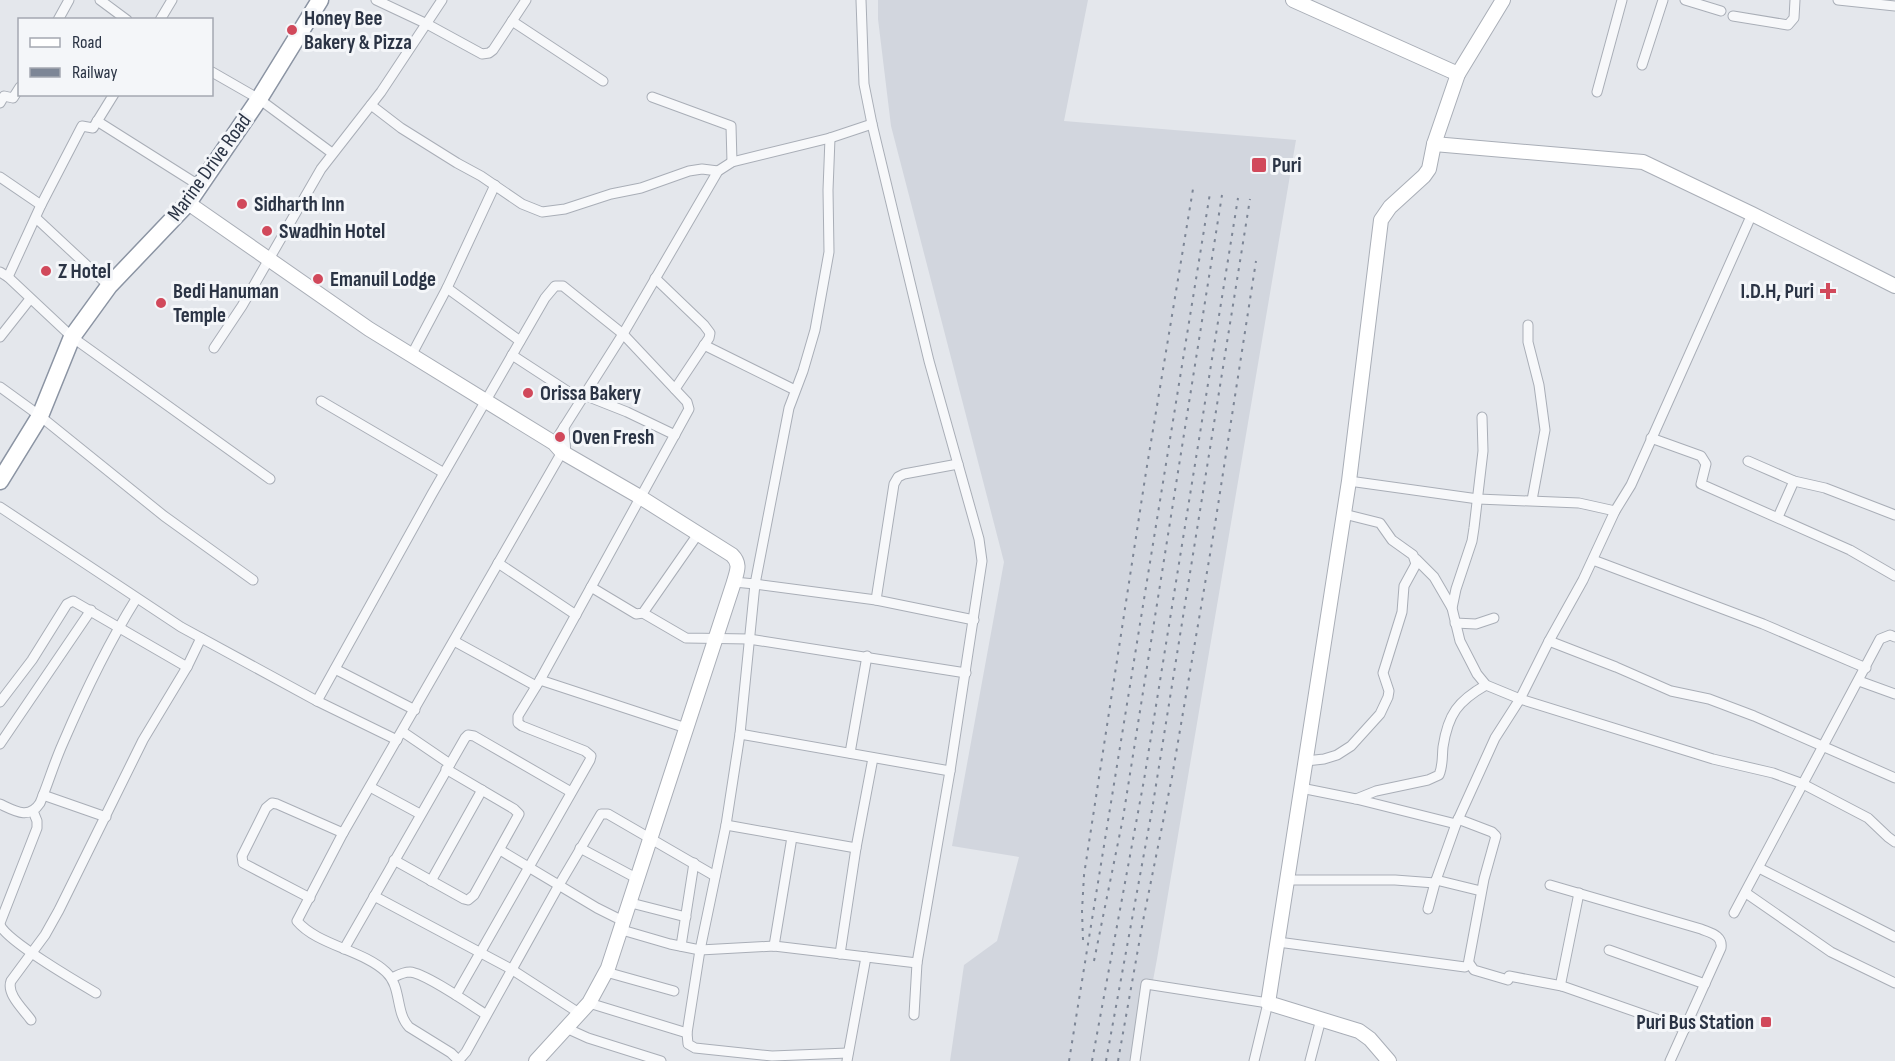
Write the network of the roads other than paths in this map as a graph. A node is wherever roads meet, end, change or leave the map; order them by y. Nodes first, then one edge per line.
1 (69, 0) edge
2 (100, 0) edge
3 (172, 0) edge
4 (320, 0) edge
5 (376, 0) edge
6 (442, 0) edge
7 (526, 0) edge
8 (861, 0) edge
9 (1293, 0) edge
10 (1503, 0) edge
11 (1622, 0) edge
12 (1663, 0) edge
13 (1684, 0) edge
14 (1795, 0) edge
15 (1838, 0) edge
16 (1702, 2) edge
17 (1895, 6) edge
18 (1721, 11) dead end
19 (1733, 16) dead end
20 (59, 18) edge
21 (124, 18) edge
22 (161, 18) edge
23 (512, 21) junction
24 (427, 24) junction
25 (1642, 65) dead end
26 (213, 73) edge
27 (1458, 74) junction
28 (603, 81) dead end
29 (18, 90) edge
30 (1597, 92) dead end
31 (113, 96) edge
32 (652, 97) dead end
33 (259, 99) junction
34 (0, 103) edge
35 (371, 105) junction
36 (97, 121) junction
37 (872, 124) junction
38 (830, 138) junction
39 (1434, 144) junction
40 (332, 153) junction
41 (732, 162) junction
42 (718, 171) junction
43 (0, 177) edge
44 (200, 186) junction
45 (495, 186) junction
46 (188, 203) junction
47 (41, 206) junction
48 (1752, 214) junction
49 (36, 218) junction
50 (269, 259) junction
51 (4, 275) edge
52 (655, 279) junction
53 (109, 286) junction
54 (1895, 286) edge
55 (447, 288) junction
56 (30, 299) junction
57 (1528, 324) dead end
58 (623, 334) junction
59 (0, 337) edge
60 (72, 337) junction
61 (520, 341) junction
62 (704, 345) junction
63 (214, 348) dead end
64 (412, 354) junction
65 (512, 355) junction
66 (0, 387) edge
67 (675, 389) junction
68 (795, 390) junction
69 (582, 397) junction
70 (321, 401) dead end
71 (487, 401) junction
72 (40, 416) junction
73 (1482, 417) dead end
74 (564, 427) junction
75 (675, 435) junction
76 (1651, 438) junction
77 (561, 450) junction
78 (1748, 461) dead end
79 (958, 464) junction
80 (444, 473) junction
81 (270, 479) dead end
82 (1349, 481) junction
83 (1794, 481) junction
84 (0, 482) edge
85 (640, 497) junction
86 (1478, 499) junction
87 (1532, 500) junction
88 (0, 507) edge
89 (1615, 511) junction
90 (1344, 514) junction
91 (1895, 515) edge
92 (1778, 517) junction
93 (698, 534) junction
94 (1416, 559) junction
95 (1593, 560) junction
96 (498, 563) junction
97 (1895, 576) edge
98 (253, 580) dead end
99 (734, 582) junction
100 (755, 584) junction
101 (591, 587) junction
102 (136, 599) junction
103 (876, 600) junction
104 (1452, 608) junction
105 (91, 610) junction
106 (643, 613) junction
107 (576, 615) junction
108 (1494, 618) dead end
109 (974, 620) junction
110 (1455, 623) junction
111 (119, 627) junction
112 (1895, 637) edge
113 (201, 638) junction
114 (715, 639) junction
115 (749, 639) junction
116 (454, 641) junction
117 (1549, 641) junction
118 (867, 656) junction
119 (187, 667) junction
120 (1866, 668) junction
121 (335, 669) junction
122 (966, 673) junction
123 (1859, 681) junction
124 (538, 683) junction
125 (1486, 685) junction
126 (1895, 694) edge
127 (1520, 699) junction
128 (317, 701) junction
129 (0, 702) edge
130 (415, 710) junction
131 (686, 728) junction
132 (740, 734) junction
133 (400, 736) junction
134 (1, 739) edge
135 (1822, 748) junction
136 (850, 753) junction
137 (873, 758) junction
138 (1306, 761) junction
139 (448, 767) junction
140 (950, 771) junction
141 (1895, 778) edge
142 (1803, 784) junction
143 (370, 787) junction
144 (1301, 789) junction
145 (482, 790) junction
146 (571, 792) junction
147 (43, 795) junction
148 (1356, 799) junction
149 (1, 807) edge
150 (33, 811) junction
151 (420, 814) junction
152 (106, 817) junction
153 (1457, 821) junction
154 (726, 825) junction
155 (343, 833) junction
156 (792, 837) junction
157 (652, 840) junction
158 (1895, 842) edge
159 (580, 848) junction
160 (856, 848) junction
161 (500, 850) junction
162 (394, 860) junction
163 (694, 863) junction
164 (528, 867) junction
165 (1759, 868) junction
166 (715, 876) junction
167 (638, 879) junction
168 (1287, 880) junction
169 (431, 881) junction
170 (1435, 881) junction
171 (558, 885) junction
172 (1550, 885) dead end
173 (1481, 891) junction
174 (1579, 893) junction
175 (1746, 893) junction
176 (374, 896) junction
177 (310, 898) junction
178 (631, 903) junction
179 (1428, 909) dead end
180 (1734, 913) dead end
181 (686, 917) junction
182 (0, 924) edge
183 (623, 926) junction
184 (1895, 937) edge
185 (1278, 942) junction
186 (681, 946) junction
187 (774, 946) junction
188 (344, 949) junction
189 (700, 950) junction
190 (1609, 950) dead end
191 (32, 952) junction
192 (480, 953) junction
193 (840, 954) junction
194 (866, 957) junction
195 (917, 963) junction
196 (1469, 963) junction
197 (511, 969) junction
198 (606, 972) junction
199 (392, 978) junction
200 (1895, 983) edge
201 (1705, 984) junction
202 (1562, 986) junction
203 (674, 991) dead end
204 (96, 993) dead end
205 (456, 995) junction
206 (1268, 1003) junction
207 (584, 1008) junction
208 (486, 1014) junction
209 (914, 1015) dead end
210 (1321, 1019) junction
211 (31, 1020) dead end
212 (566, 1028) junction
213 (1685, 1029) junction
214 (687, 1033) junction
215 (848, 1057) edge
216 (543, 1059) edge
217 (459, 1060) edge
218 (661, 1061) edge
219 (1135, 1061) edge
220 (1254, 1061) edge
221 (1310, 1061) edge
222 (1389, 1061) edge
223 (1670, 1061) edge

1 - 20 street
2 - 21 street
3 - 22 street
4 - 33 highway, Marine Drive Road
5 - 24 street
6 - 24 street
7 - 23 street
8 - 37 street
9 - 27 main road
10 - 27 main road
11 - 30 street
12 - 25 street
13 - 16 street
14 - 19 street
15 - 17 street
16 - 18 street
23 - 24 street
23 - 28 street
24 - 35 street
26 - 33 street
27 - 39 main road
29 - 34 street
31 - 36 street
32 - 41 street
33 - 40 street
33 - 44 highway, Marine Drive Road
35 - 40 street
35 - 45 street
36 - 44 street
36 - 47 street
37 - 38 street
37 - 79 street
38 - 41 street
38 - 68 street
39 - 48 main road
39 - 82 main road
40 - 50 street
41 - 42 street
42 - 45 street
42 - 52 street
43 - 47 street
44 - 46 highway, Marine Drive Road
45 - 55 street
46 - 50 main road
46 - 53 highway, Marine Drive Road
47 - 49 street
48 - 54 main road
48 - 76 street
49 - 51 street
49 - 53 street
50 - 63 street
50 - 64 main road
51 - 56 street
52 - 58 street
52 - 62 street
53 - 60 highway, Marine Drive Road
55 - 61 street
55 - 64 street
56 - 59 street
56 - 60 street
57 - 87 street
58 - 61 street
58 - 67 street
58 - 69 street
60 - 72 highway, Marine Drive Road
60 - 81 street
61 - 65 street
62 - 67 street
62 - 68 street
64 - 71 main road
65 - 69 street
65 - 71 street
66 - 72 street
67 - 75 street
68 - 100 street
69 - 74 street
69 - 75 street
70 - 80 street
71 - 77 main road
71 - 80 street
72 - 84 highway, Marine Drive Road
72 - 98 street
73 - 86 street
74 - 77 street
74 - 77 street
75 - 85 street
76 - 89 street
76 - 92 street
77 - 85 main road
77 - 96 street
78 - 83 street
79 - 103 street
79 - 109 street
80 - 121 street
82 - 86 street
82 - 90 main road
83 - 91 street
83 - 92 street
85 - 93 main road
85 - 101 street
86 - 87 street
86 - 104 street
87 - 89 street
88 - 102 street
89 - 95 street
90 - 94 street
90 - 138 main road
92 - 97 street
93 - 99 main road
93 - 106 street
94 - 104 street
94 - 138 street
95 - 117 street
95 - 120 street
96 - 107 street
96 - 116 street
99 - 100 street
99 - 114 main road
100 - 103 street
100 - 115 street
101 - 106 street
101 - 107 street
102 - 111 street
102 - 113 street
103 - 109 street
104 - 110 street
105 - 111 street
105 - 129 street
105 - 134 street
106 - 114 street
107 - 124 street
108 - 110 street
109 - 122 street
110 - 125 street
111 - 119 street
111 - 147 street
112 - 120 street
113 - 119 street
113 - 128 street
114 - 115 street
114 - 131 main road
115 - 118 street
115 - 132 street
116 - 124 street
116 - 130 street
117 - 127 street
117 - 135 street
118 - 122 street
118 - 136 street
119 - 152 street
120 - 123 street
121 - 128 street
121 - 130 street
122 - 140 street
123 - 126 street
123 - 135 street
124 - 131 street
124 - 146 street
125 - 127 street
125 - 148 street
127 - 142 street
127 - 153 street
128 - 133 street
130 - 133 street
131 - 157 main road
132 - 136 street
132 - 154 street
133 - 139 street
133 - 143 street
135 - 141 street
135 - 142 street
136 - 137 street
137 - 140 street
137 - 160 street
138 - 144 main road
139 - 145 street
139 - 146 street
139 - 151 street
140 - 195 street
142 - 158 street
142 - 165 street
143 - 151 street
143 - 155 street
144 - 148 street
144 - 168 main road
145 - 161 street
145 - 169 street
146 - 164 street
147 - 150 street
147 - 152 street
148 - 153 street
149 - 150 street
150 - 182 street
151 - 162 street
152 - 191 street
153 - 170 street
153 - 173 street
154 - 156 street
154 - 166 street
155 - 177 street
155 - 177 street
156 - 160 street
156 - 187 street
157 - 159 street
157 - 163 street
157 - 167 main road
159 - 167 street
159 - 171 street
160 - 193 street
161 - 164 street
161 - 169 street
162 - 169 street
162 - 176 street
163 - 166 street
163 - 181 street
164 - 171 street
164 - 192 street
165 - 175 street
165 - 184 street
166 - 189 street
167 - 178 main road
168 - 170 street
168 - 185 main road
170 - 173 street
170 - 179 street
171 - 183 street
171 - 197 street
172 - 174 street
173 - 196 street
174 - 201 street
174 - 202 street
175 - 180 street
175 - 200 street
176 - 188 street
176 - 192 street
177 - 188 street
178 - 181 street
178 - 183 main road
181 - 186 street
182 - 191 street
183 - 186 street
183 - 198 main road
185 - 196 street
185 - 206 main road
186 - 189 street
187 - 189 street
187 - 193 street
188 - 199 street
189 - 214 street
190 - 201 street
191 - 204 street
191 - 211 street
192 - 197 street
192 - 205 street
193 - 194 street
194 - 195 street
194 - 215 street
195 - 209 street
196 - 202 street
197 - 207 street
197 - 208 street
198 - 203 street
198 - 207 main road
199 - 205 street
199 - 217 street
201 - 213 street
202 - 213 street
205 - 208 street
206 - 210 main road
206 - 219 street
206 - 220 street
207 - 212 main road
207 - 214 street
208 - 217 street
210 - 221 street
210 - 222 main road
212 - 216 main road
212 - 218 street
213 - 223 street
214 - 215 street

